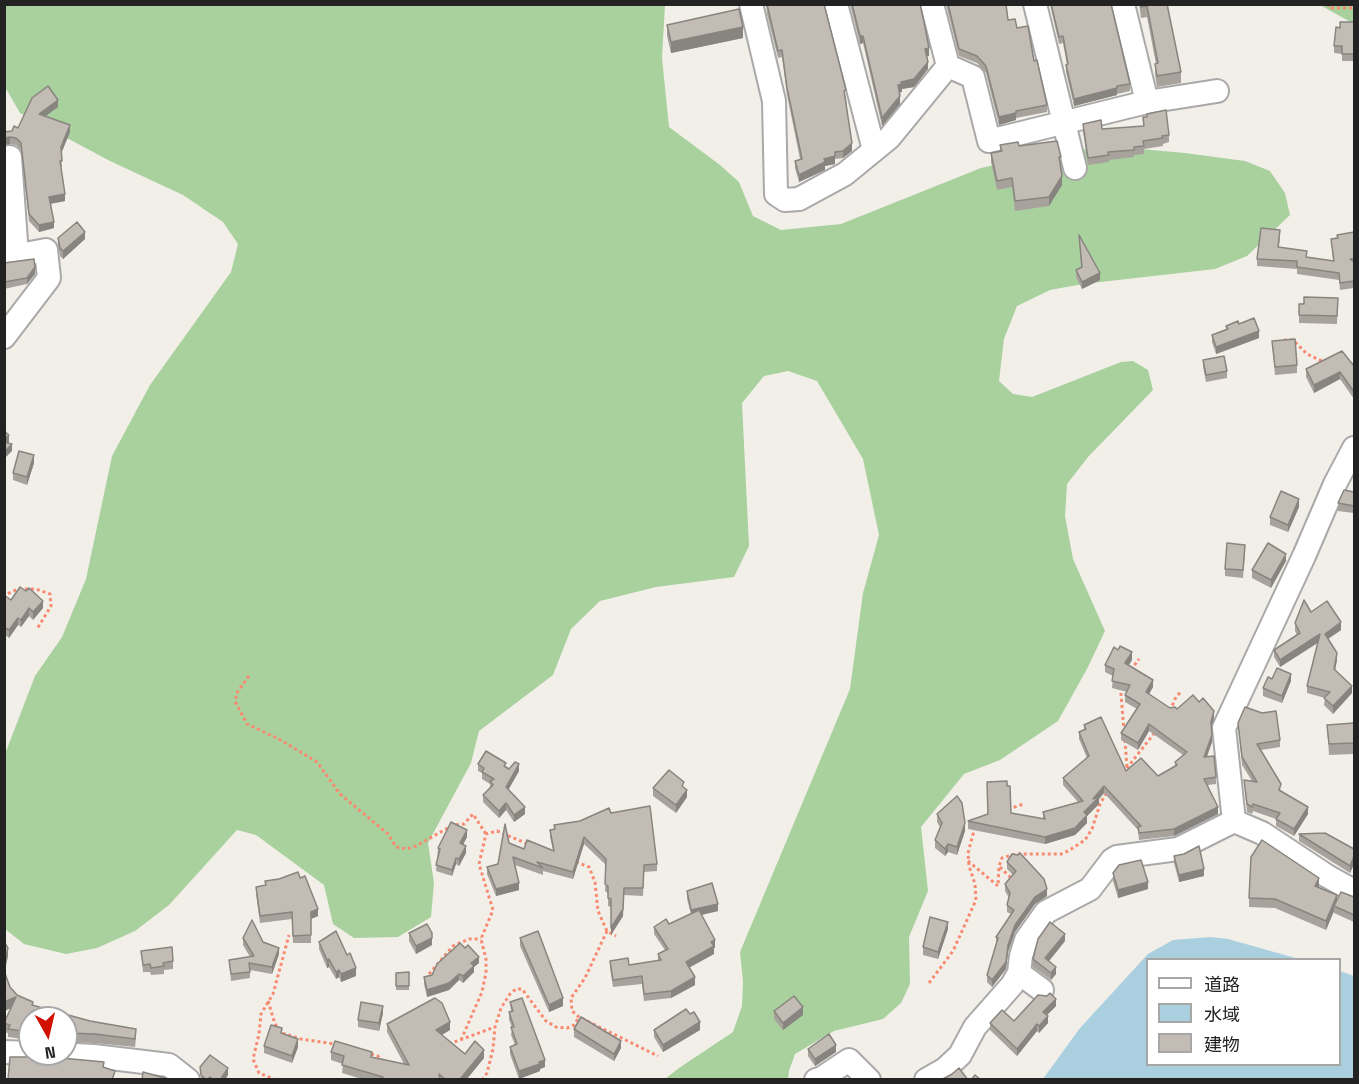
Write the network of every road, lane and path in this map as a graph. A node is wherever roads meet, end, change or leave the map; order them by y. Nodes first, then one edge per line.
1 (751, 4) edge
2 (836, 4) edge
3 (932, 4) edge
4 (1035, 4) edge
5 (1123, 4) edge
6 (1329, 4) edge
7 (1354, 8) edge
8 (948, 66) junction
9 (1217, 91) dead end
10 (1147, 102) junction
11 (1065, 124) junction
12 (874, 150) junction
13 (9, 168) edge
14 (1075, 168) dead end
15 (10, 257) edge
16 (4, 337) edge
17 (1284, 340) edge
18 (1326, 363) edge
19 (1354, 448) edge
20 (4, 598) edge
21 (37, 629) dead end
22 (1139, 659) dead end
23 (1129, 675) edge
24 (249, 676) dead end
25 (1123, 685) edge
26 (1182, 692) dead end
27 (1164, 720) edge
28 (1158, 728) edge
29 (1127, 768) junction
30 (1122, 774) edge
31 (1111, 786) edge
32 (1024, 804) dead end
33 (1003, 810) edge
34 (1234, 821) junction
35 (978, 823) edge
36 (486, 834) junction
37 (536, 847) edge
38 (568, 859) edge
39 (968, 861) junction
40 (999, 867) junction
41 (1015, 882) edge
42 (1354, 891) edge
43 (607, 931) junction
44 (289, 935) dead end
45 (616, 936) dead end
46 (480, 939) junction
47 (1019, 973) junction
48 (429, 974) edge
49 (929, 983) dead end
50 (1042, 990) dead end
51 (268, 1001) junction
52 (579, 1017) junction
53 (495, 1027) junction
54 (461, 1040) junction
55 (446, 1044) edge
56 (344, 1046) edge
57 (367, 1052) edge
58 (78, 1055) edge
59 (658, 1056) dead end
60 (388, 1066) edge
61 (188, 1080) edge
62 (276, 1080) edge
63 (482, 1080) edge
64 (816, 1080) edge
65 (868, 1080) edge
66 (926, 1080) edge

1 - 12 street
2 - 12 street
3 - 8 street
4 - 11 street
5 - 10 street
6 - 7 path
8 - 11 street
8 - 12 street
9 - 10 street
10 - 11 street
11 - 14 street
13 - 15 street
15 - 16 street
17 - 18 path
19 - 34 street
20 - 21 path
22 - 23 path
24 - 36 path
25 - 29 path
26 - 27 path
28 - 29 path
29 - 30 path
31 - 40 path
32 - 33 path
34 - 42 street
34 - 47 street
35 - 39 path
36 - 37 path
36 - 46 path
38 - 43 path
39 - 40 path
39 - 49 path
40 - 41 path
43 - 45 path
43 - 52 path
44 - 51 path
46 - 48 path
46 - 54 path
47 - 50 street
47 - 66 street
51 - 56 path
51 - 62 path
52 - 53 path
52 - 59 path
53 - 54 path
53 - 63 path
54 - 55 path
57 - 60 path
58 - 61 street
64 - 65 street

